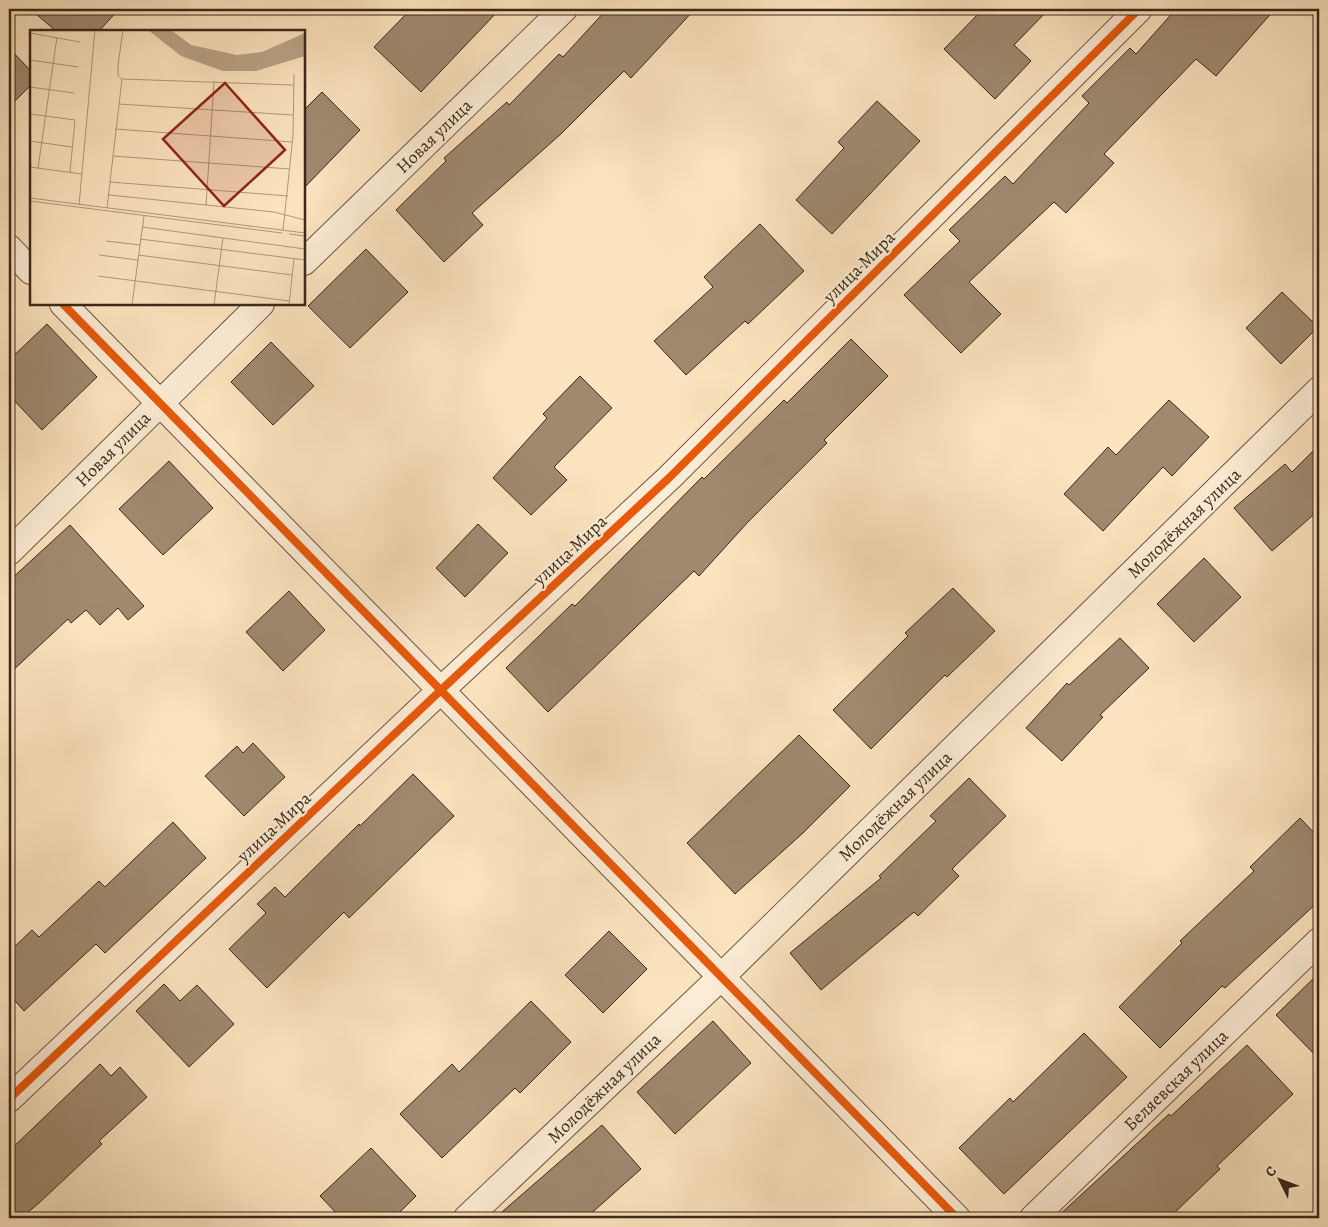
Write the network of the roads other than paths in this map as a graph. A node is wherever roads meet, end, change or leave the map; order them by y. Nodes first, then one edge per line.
1 (564, 9) edge
2 (1138, 9) edge
3 (9, 248) edge
4 (305, 261) edge
5 (30, 270) edge
6 (64, 305) edge
7 (260, 305) edge
8 (1319, 390) edge
9 (161, 402) junction
10 (9, 552) edge
11 (441, 690) junction
12 (1319, 941) edge
13 (720, 978) junction
14 (9, 1099) edge
15 (467, 1218) edge
16 (956, 1218) edge
17 (1034, 1218) edge

1 - 4 street, Новая улица
2 - 11 street, улица Мира
3 - 5 street
6 - 9 street
7 - 9 street, Новая улица
8 - 13 street, Молодёжная улица
9 - 10 street, Новая улица
9 - 11 street
11 - 13 street
11 - 14 street, улица Мира
12 - 17 street, Беляевская улица
13 - 15 street, Молодёжная улица
13 - 16 street

